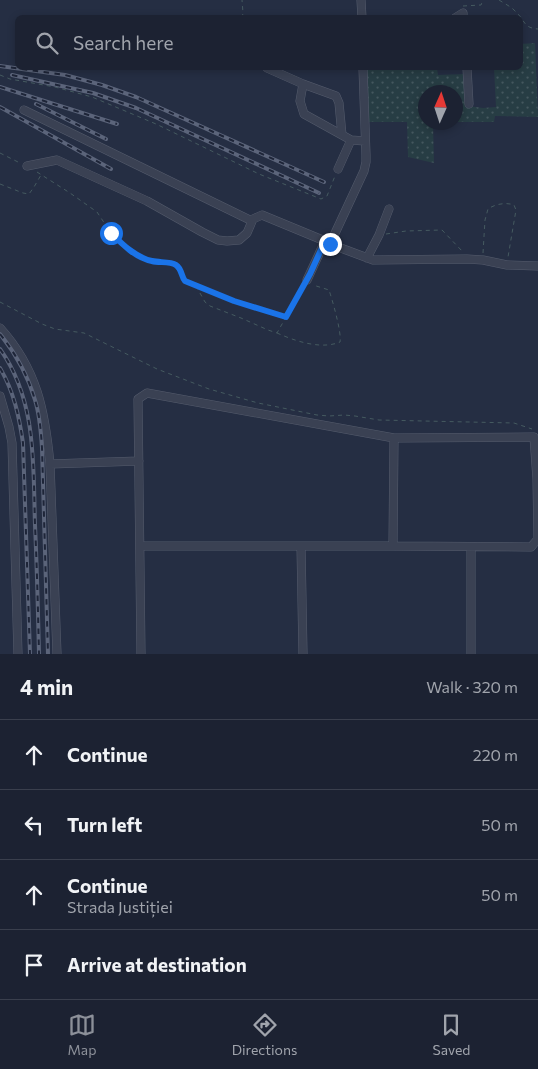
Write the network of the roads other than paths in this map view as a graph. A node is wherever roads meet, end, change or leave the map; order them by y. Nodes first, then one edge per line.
1 (361, 0) edge
2 (362, 15) edge
3 (272, 70) edge
4 (363, 70) edge
5 (467, 70) edge
6 (303, 84) junction
7 (469, 104) dead end
8 (24, 110) dead end
9 (342, 135) junction
10 (351, 140) junction
11 (366, 141) junction
12 (27, 166) dead end
13 (338, 169) road end
14 (389, 209) dead end
15 (252, 221) junction
16 (328, 242) junction
17 (366, 258) junction
18 (538, 266) edge
19 (306, 281) road end
20 (0, 328) edge
21 (0, 396) edge
22 (394, 438) junction
23 (138, 461) junction
24 (50, 464) junction
25 (537, 479) edge
26 (140, 546) junction
27 (301, 546) junction
28 (394, 546) junction
29 (471, 547) junction
30 (18, 654) edge
31 (57, 654) edge
32 (141, 654) edge
33 (303, 654) edge
34 (471, 654) edge

1 - 2 street
3 - 6 street
4 - 11 street
5 - 7 street
6 - 9 street
6 - 9 street
8 - 15 street
9 - 10 street
10 - 11 street
10 - 13 street
11 - 16 street
12 - 15 street
14 - 17 street
15 - 16 street
16 - 17 street
16 - 19 street
17 - 18 street
20 - 24 street
21 - 30 street
22 - 23 street
22 - 25 street
22 - 28 street
23 - 24 street
23 - 26 street
24 - 31 street
25 - 29 street
26 - 27 street
26 - 32 street
27 - 28 street
27 - 33 street
28 - 29 street
29 - 34 street

